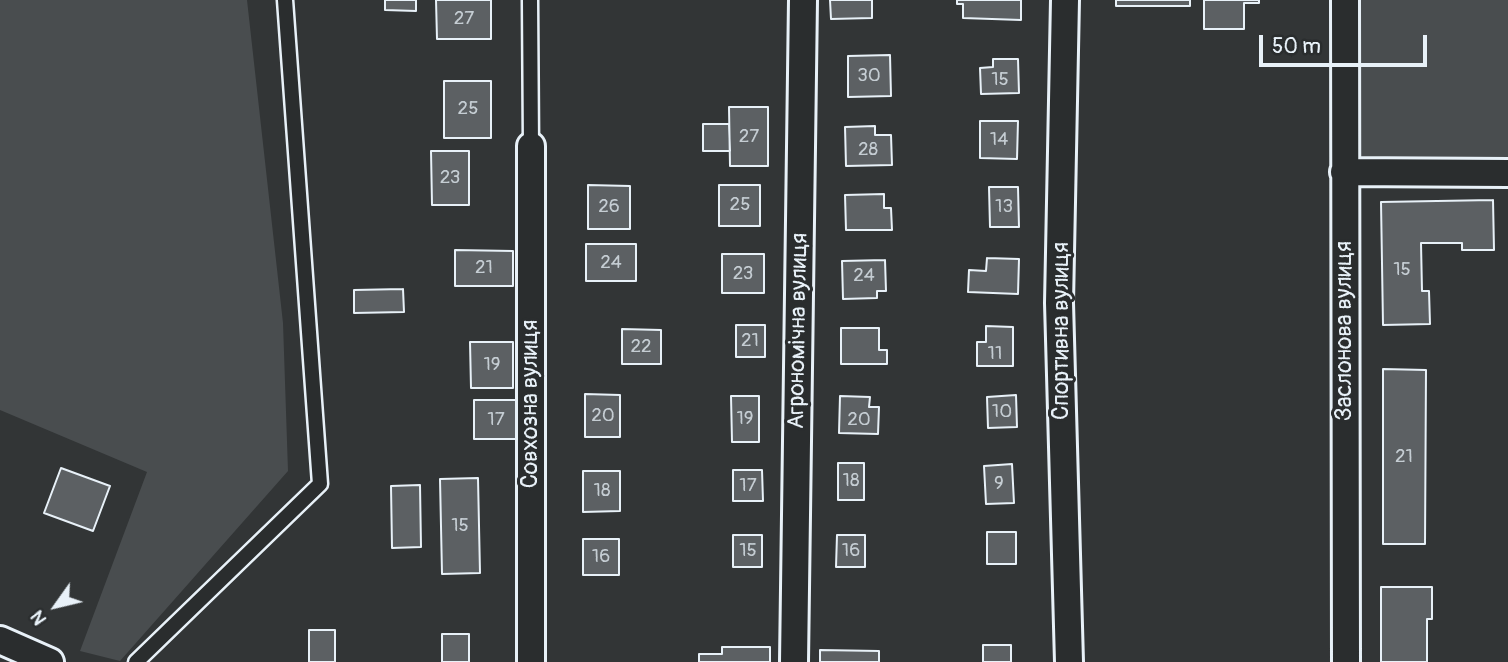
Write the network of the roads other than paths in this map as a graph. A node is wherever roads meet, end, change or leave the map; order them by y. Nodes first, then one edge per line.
1 (285, 0) edge
2 (530, 0) edge
3 (803, 0) edge
4 (1065, 0) edge
5 (1345, 0) edge
6 (530, 146) joint
7 (1344, 172) junction
8 (1508, 173) edge
9 (0, 640) edge
10 (50, 662) edge
11 (136, 662) edge
12 (531, 662) edge
13 (794, 662) edge
14 (1069, 662) edge
15 (1346, 662) edge

1 - 11 lane
2 - 6 lane
3 - 13 street, Агрономічна вулиця
4 - 14 street, Спортивна вулиця
5 - 7 street, Заслонова вулиця
6 - 12 street, Совхозна вулиця
7 - 8 street
7 - 15 street, Заслонова вулиця
9 - 10 street

